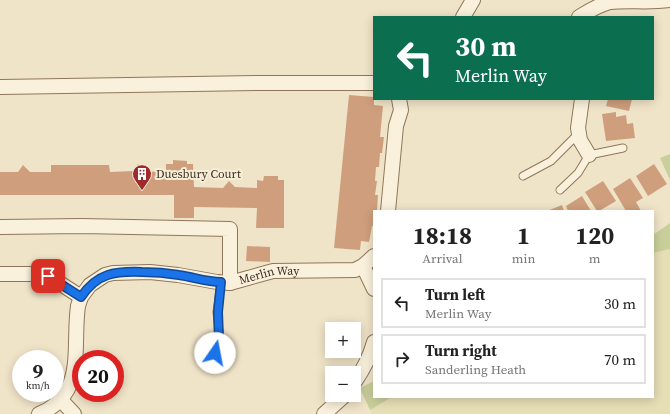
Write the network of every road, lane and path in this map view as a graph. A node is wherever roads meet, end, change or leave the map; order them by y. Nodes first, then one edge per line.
1 (473, 0) edge
2 (670, 0) edge
3 (464, 16) edge
4 (581, 16) edge
5 (373, 83) edge
6 (0, 87) edge
7 (582, 100) edge
8 (402, 101) edge
9 (579, 133) junction
10 (623, 148) dead end
11 (589, 155) junction
12 (523, 176) dead end
13 (560, 190) dead end
14 (388, 210) edge
15 (0, 227) edge
16 (373, 257) edge
17 (363, 266) junction
18 (0, 274) edge
19 (226, 282) junction
20 (373, 287) edge
21 (81, 297) junction
22 (373, 346) edge
23 (215, 353) dead end
24 (361, 373) edge
25 (64, 396) edge
26 (59, 402) edge
27 (63, 402) edge
28 (337, 402) edge
29 (39, 414) edge
30 (74, 414) edge
31 (324, 414) edge

1 - 3 street
2 - 4 street
5 - 6 street
7 - 9 street
8 - 14 street
9 - 11 street
9 - 12 lane
10 - 11 lane
11 - 13 lane
15 - 19 street
16 - 17 street, Merlin Way
17 - 19 street, Merlin Way
17 - 20 street
18 - 21 street
19 - 21 street, Merlin Way
19 - 23 lane
21 - 25 street, Merlin Way
22 - 24 street
26 - 29 street
27 - 30 street
28 - 31 street

